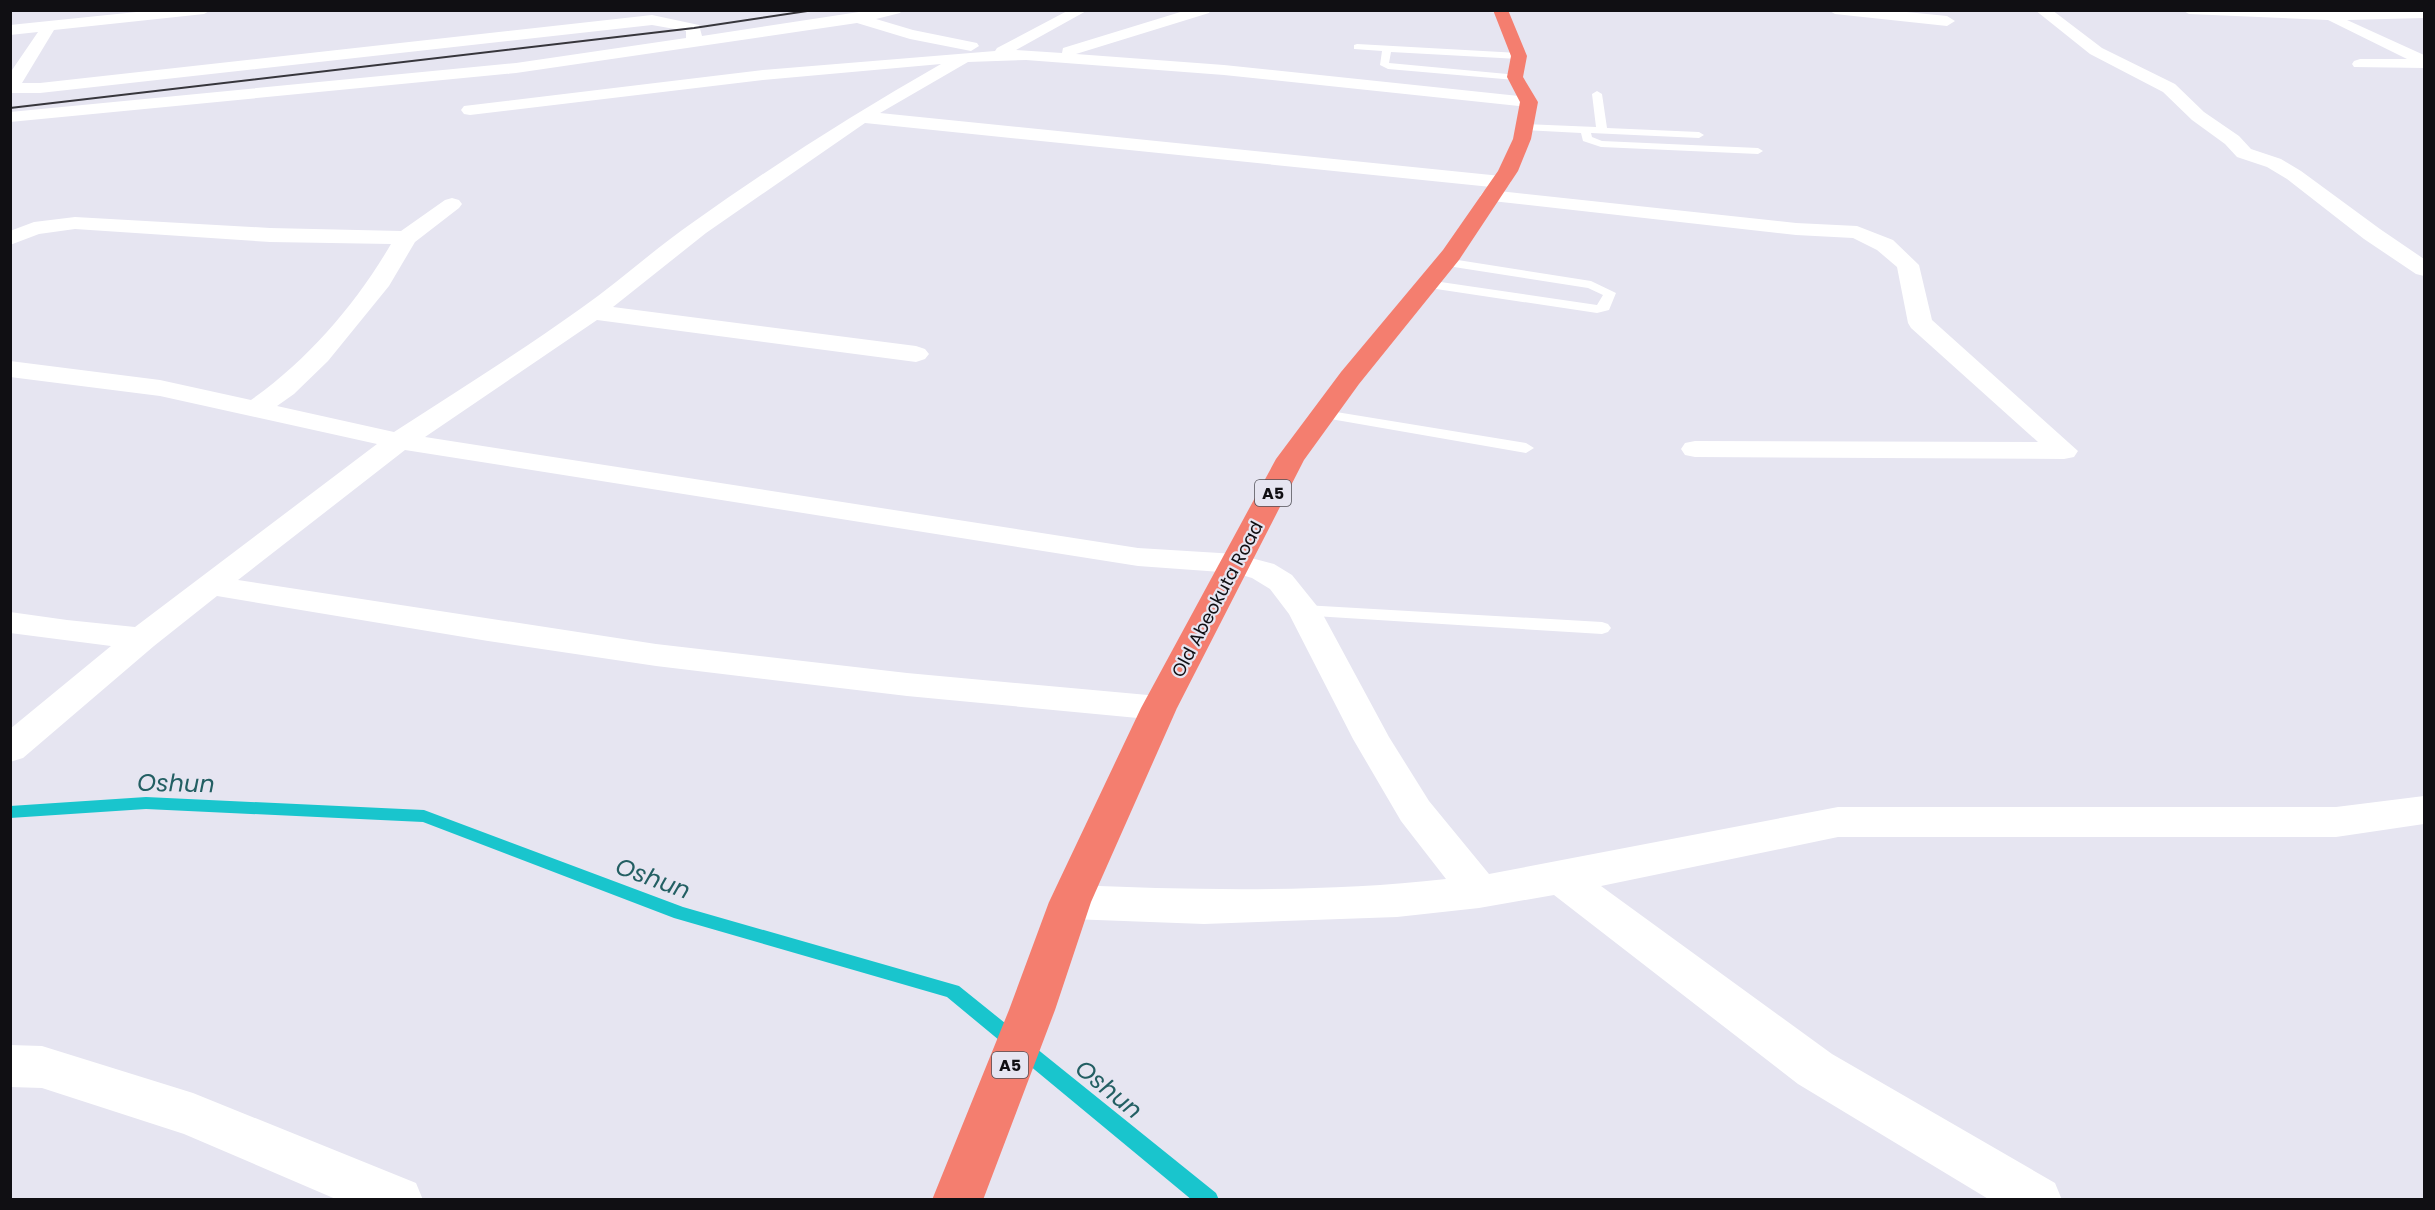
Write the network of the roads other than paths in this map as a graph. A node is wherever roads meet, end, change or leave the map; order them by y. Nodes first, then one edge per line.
1 (204, 10) edge
2 (895, 10) edge
3 (1081, 10) edge
4 (1204, 10) edge
5 (1467, 10) edge
6 (1835, 10) edge
7 (2042, 10) edge
8 (2188, 10) edge
9 (1500, 11) edge
10 (2261, 12) edge
11 (2424, 15) edge
12 (2325, 16) junction
13 (858, 18) junction
14 (1947, 21) dead end
15 (48, 26) junction
16 (10, 30) edge
17 (694, 41) junction
18 (1357, 47) dead end
19 (1387, 50) junction
20 (1001, 53) junction
21 (965, 57) junction
22 (1057, 57) junction
23 (258, 62) junction
24 (2424, 62) edge
25 (2360, 64) dead end
26 (1511, 82) junction
27 (278, 90) junction
28 (1597, 94) dead end
29 (470, 110) dead end
30 (10, 117) edge
31 (861, 117) junction
32 (1584, 130) junction
33 (1602, 131) junction
34 (1675, 134) junction
35 (1699, 135) dead end
36 (1680, 147) junction
37 (1758, 151) dead end
38 (1495, 189) junction
39 (452, 204) dead end
40 (406, 238) junction
41 (10, 239) edge
42 (2424, 269) edge
43 (1436, 273) junction
44 (1506, 273) junction
45 (1497, 293) junction
46 (592, 312) junction
47 (916, 354) dead end
48 (10, 369) edge
49 (257, 408) junction
50 (1324, 414) junction
51 (399, 441) junction
52 (1526, 447) dead end
53 (1695, 449) dead end
54 (1236, 564) junction
55 (209, 585) junction
56 (1304, 611) junction
57 (10, 622) edge
58 (1602, 628) dead end
59 (142, 638) junction
60 (1159, 708) junction
61 (10, 749) edge
62 (2424, 810) edge
63 (1561, 878) junction
64 (1479, 892) junction
65 (1070, 902) junction
66 (10, 1066) edge
67 (398, 1200) edge
68 (957, 1200) edge
69 (2037, 1200) edge

1 - 15 street
2 - 13 street
3 - 20 street
4 - 22 street
5 - 9 lane
6 - 14 street
7 - 42 street
8 - 10 street
9 - 26 highway
10 - 12 street
11 - 12 street
12 - 24 street
13 - 17 street
13 - 20 street
15 - 16 street
15 - 23 street
17 - 23 street
17 - 27 street
18 - 19 lane
19 - 26 lane
19 - 26 lane
20 - 21 street
20 - 22 street
21 - 29 street
21 - 31 street
22 - 26 street
23 - 27 street
24 - 25 street
26 - 32 lane
26 - 38 highway, Old Abeokuta Road / A5
27 - 30 street
28 - 33 lane
31 - 38 street
31 - 46 street
32 - 33 lane
32 - 36 lane
33 - 34 lane
34 - 35 lane
34 - 36 lane
36 - 37 lane
38 - 43 highway, Old Abeokuta Road / A5
38 - 53 street
39 - 40 street
40 - 41 street
40 - 49 street
43 - 44 lane
43 - 45 lane
43 - 50 highway, Old Abeokuta Road / A5
44 - 45 lane
44 - 45 lane
46 - 47 street
46 - 51 street
48 - 49 street
49 - 51 street
50 - 52 lane
50 - 54 highway, Old Abeokuta Road / A5
51 - 54 street
51 - 55 street
54 - 56 street
54 - 60 highway, Old Abeokuta Road / A5
55 - 59 street
55 - 60 street
56 - 58 lane
56 - 64 street
57 - 59 street
59 - 61 street
60 - 65 highway, Old Abeokuta Road / A5
62 - 63 street
63 - 64 street
63 - 69 street
64 - 65 street
65 - 68 highway, Old Abeokuta Road / A5
66 - 67 street

